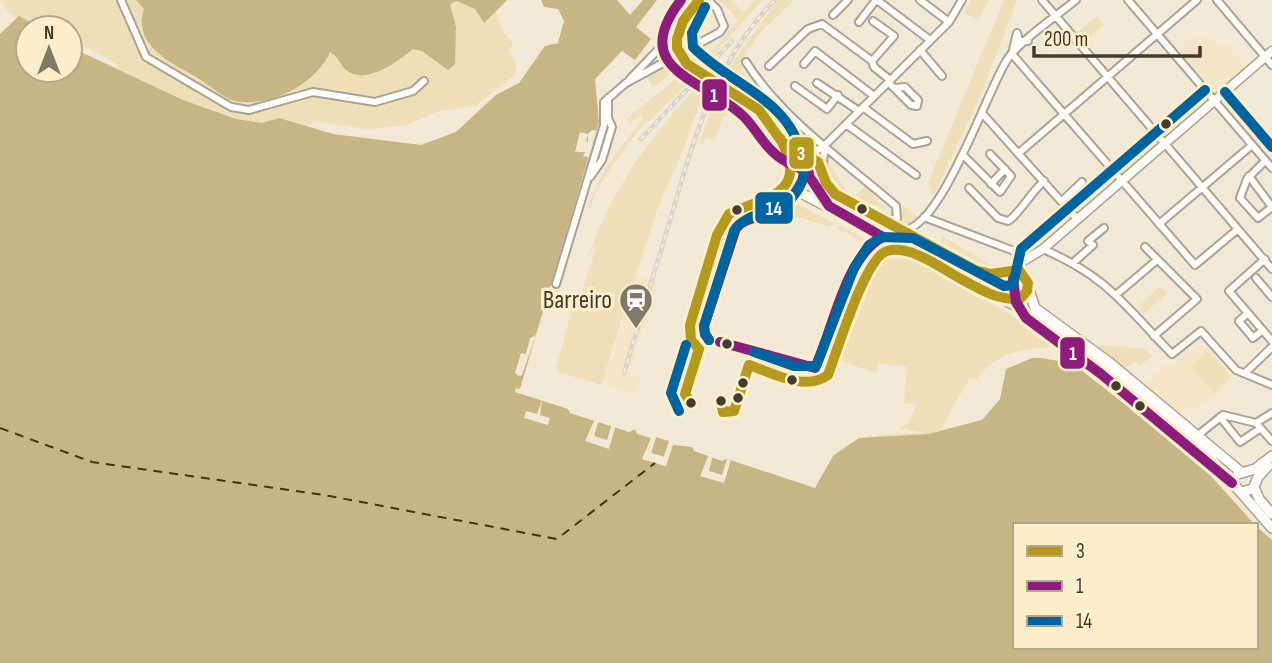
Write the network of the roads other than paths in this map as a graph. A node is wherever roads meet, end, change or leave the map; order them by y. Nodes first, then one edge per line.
1 (121, 0) edge
2 (693, 0) edge
3 (699, 0) edge
4 (708, 0) edge
5 (848, 0) edge
6 (877, 0) edge
7 (920, 0) edge
8 (952, 0) edge
9 (1042, 0) edge
10 (1076, 0) edge
11 (1128, 0) edge
12 (1197, 0) edge
13 (1217, 0) edge
14 (960, 3) edge
15 (833, 15) dead end
16 (1056, 17) junction
17 (683, 21) junction
18 (873, 21) dead end
19 (859, 22) dead end
20 (949, 22) junction
21 (675, 32) dead end
22 (1158, 34) junction
23 (930, 40) junction
24 (1028, 41) junction
25 (920, 50) junction
26 (1012, 54) junction
27 (1269, 54) edge
28 (872, 61) junction
29 (746, 62) dead end
30 (804, 65) dead end
31 (1272, 65) edge
32 (769, 66) dead end
33 (942, 76) dead end
34 (1108, 77) junction
35 (424, 81) dead end
36 (889, 81) junction
37 (626, 83) junction
38 (817, 83) dead end
39 (794, 86) dead end
40 (895, 88) dead end
41 (838, 95) junction
42 (874, 96) junction
43 (1214, 101) junction
44 (861, 109) junction
45 (982, 113) junction
46 (1064, 115) junction
47 (846, 124) junction
48 (781, 141) junction
49 (928, 141) dead end
50 (1165, 143) junction
51 (825, 145) junction
52 (1252, 145) junction
53 (1020, 152) junction
54 (990, 154) dead end
55 (964, 156) junction
56 (807, 157) junction
57 (1265, 161) junction
58 (1272, 168) edge
59 (1004, 169) junction
60 (791, 172) junction
61 (822, 172) junction
62 (916, 174) dead end
63 (1249, 176) junction
64 (1122, 180) junction
65 (1044, 181) junction
66 (1082, 182) dead end
67 (991, 184) junction
68 (969, 188) dead end
69 (1202, 188) junction
70 (1062, 201) junction
71 (1272, 207) edge
72 (923, 219) junction
73 (1077, 219) junction
74 (883, 220) junction
75 (1160, 224) junction
76 (1104, 228) dead end
77 (1238, 229) junction
78 (900, 230) junction
79 (927, 244) junction
80 (1145, 247) dead end
81 (1043, 249) junction
82 (1031, 258) junction
83 (1265, 259) junction
84 (1157, 260) junction
85 (1074, 262) junction
86 (1272, 268) edge
87 (1009, 269) junction
88 (1256, 278) dead end
89 (556, 284) dead end
90 (1028, 284) junction
91 (1117, 294) junction
92 (1272, 297) edge
93 (1001, 300) junction
94 (1248, 313) junction
95 (1263, 330) junction
96 (1154, 336) junction
97 (1272, 341) edge
98 (1272, 347) edge
99 (1245, 373) junction
100 (1272, 385) edge
101 (1272, 413) edge
102 (1220, 417) junction
103 (1257, 424) junction
104 (1197, 436) junction
105 (1272, 441) edge
106 (1272, 456) edge
107 (1272, 463) edge
108 (1242, 472) junction
109 (1255, 485) junction
110 (1236, 488) junction
111 (1272, 514) edge
112 (1272, 528) edge

1 - 35 street
2 - 17 street
3 - 17 street
4 - 37 street
5 - 15 street
6 - 19 street
6 - 23 street
7 - 20 street
8 - 14 street
9 - 16 street
10 - 16 street
11 - 22 street
12 - 22 street
13 - 27 street
14 - 20 street
16 - 24 street
16 - 34 street
17 - 48 street, bridge
18 - 28 street
20 - 23 street
21 - 37 street
22 - 34 street
22 - 43 street
23 - 25 street
24 - 26 street
24 - 26 street
25 - 33 street
25 - 36 street
26 - 45 street
26 - 46 street
27 - 31 street
27 - 43 street
28 - 32 street
28 - 36 street
29 - 51 street
30 - 42 street
34 - 46 street
34 - 50 street
36 - 40 street
36 - 42 street
37 - 89 street
38 - 41 street
39 - 41 street
41 - 44 street
42 - 44 street
43 - 50 street
43 - 52 street
44 - 47 street
44 - 49 street
45 - 53 street
45 - 55 street
46 - 53 street
46 - 64 street
47 - 51 street
47 - 62 street
48 - 56 street
48 - 60 street
50 - 64 street
50 - 69 street
51 - 56 street
51 - 61 street
51 - 74 street
52 - 57 street
52 - 69 street
53 - 65 street
54 - 59 street
55 - 67 street
55 - 72 street
56 - 60 main road
56 - 61 main road
57 - 58 street
57 - 63 street
59 - 67 street
59 - 67 street
60 - 93 main road
61 - 74 main road
63 - 71 street
63 - 71 street
64 - 73 street
64 - 75 street
65 - 68 street
65 - 70 street
66 - 70 street
69 - 75 street
69 - 77 street
70 - 73 street
72 - 78 street
72 - 79 street
72 - 82 street
73 - 81 street
74 - 78 main road
75 - 77 street
76 - 85 street
77 - 83 street
78 - 79 main road
79 - 87 main road
80 - 84 street
81 - 82 street
81 - 85 street
82 - 87 street
82 - 90 street
83 - 86 street
83 - 94 street
84 - 91 street
84 - 96 street
85 - 91 street
87 - 90 main road
88 - 92 street
90 - 93 main road
90 - 104 main road
91 - 96 street
93 - 110 main road
94 - 95 street
94 - 95 street
95 - 97 street
96 - 99 street
98 - 99 street
99 - 100 street
101 - 103 street
102 - 103 street
102 - 103 street
102 - 104 street
103 - 105 street
104 - 108 main road
106 - 108 main road
107 - 109 main road
108 - 109 main road
108 - 110 main road
109 - 110 main road
109 - 111 main road
110 - 112 main road

